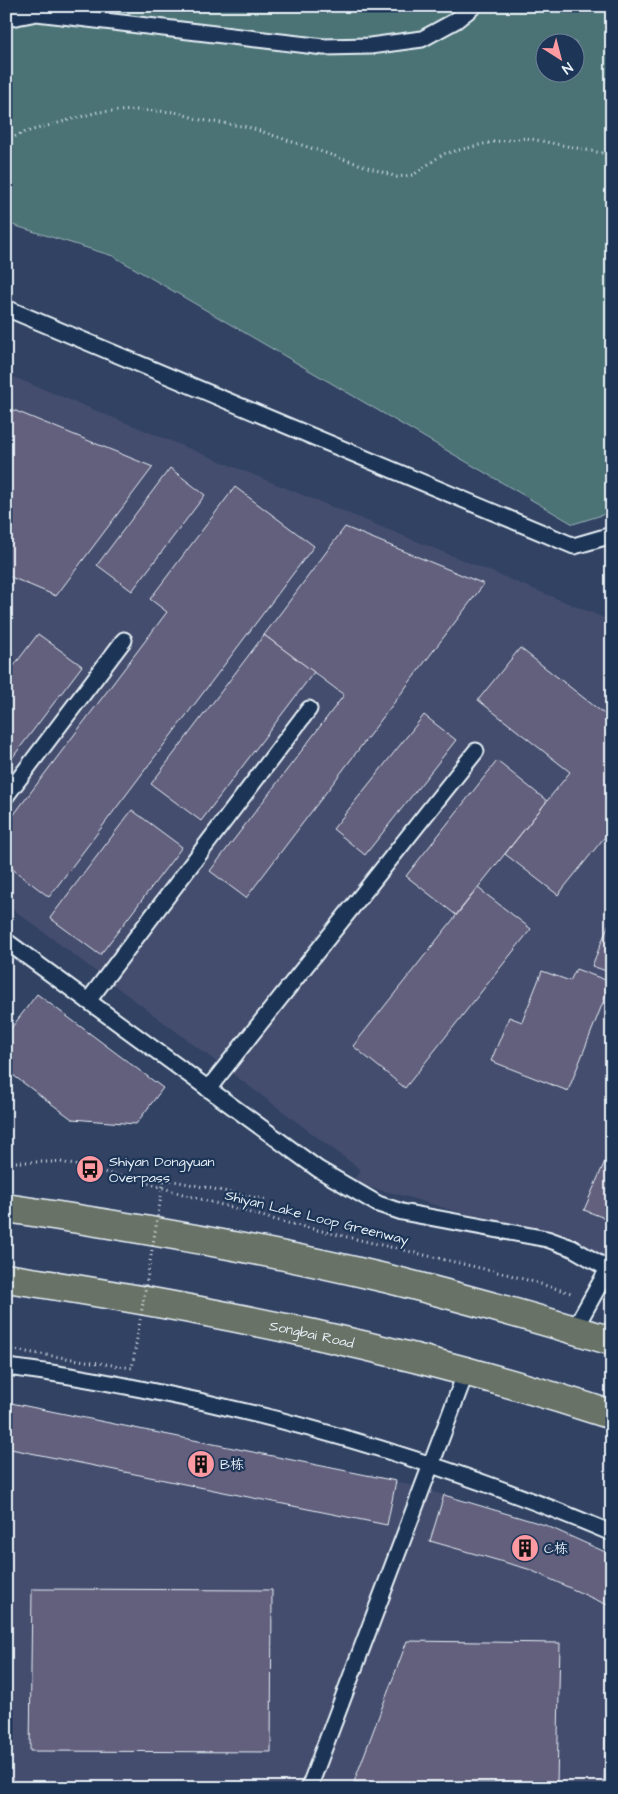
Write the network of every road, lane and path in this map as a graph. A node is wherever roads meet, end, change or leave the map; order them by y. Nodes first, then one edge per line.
1 (474, 6) edge
2 (6, 19) edge
3 (6, 141) edge
4 (612, 155) edge
5 (6, 308) edge
6 (612, 535) edge
7 (124, 640) dead end
8 (309, 709) dead end
9 (476, 751) dead end
10 (6, 796) edge
11 (6, 941) edge
12 (88, 1001) junction
13 (208, 1089) junction
14 (6, 1162) edge
15 (268, 1200) dead end
16 (6, 1208) edge
17 (610, 1270) edge
18 (6, 1278) edge
19 (563, 1291) dead end
20 (574, 1330) junction
21 (612, 1341) edge
22 (7, 1349) edge
23 (6, 1367) edge
24 (466, 1372) junction
25 (612, 1414) edge
26 (431, 1464) junction
27 (612, 1533) edge
28 (309, 1788) edge

1 - 2 lane
3 - 4 path
5 - 6 lane
7 - 10 lane
8 - 12 lane
9 - 13 lane
11 - 12 lane
12 - 13 lane
13 - 17 lane
14 - 19 path, Shiyan Lake Loop Greenway
15 - 22 path, bridge
16 - 20 main road
17 - 20 lane
18 - 24 main road, Songbai Road
20 - 21 main road
23 - 26 lane
24 - 25 main road, Songbai Road
24 - 26 lane
26 - 27 lane
26 - 28 lane

